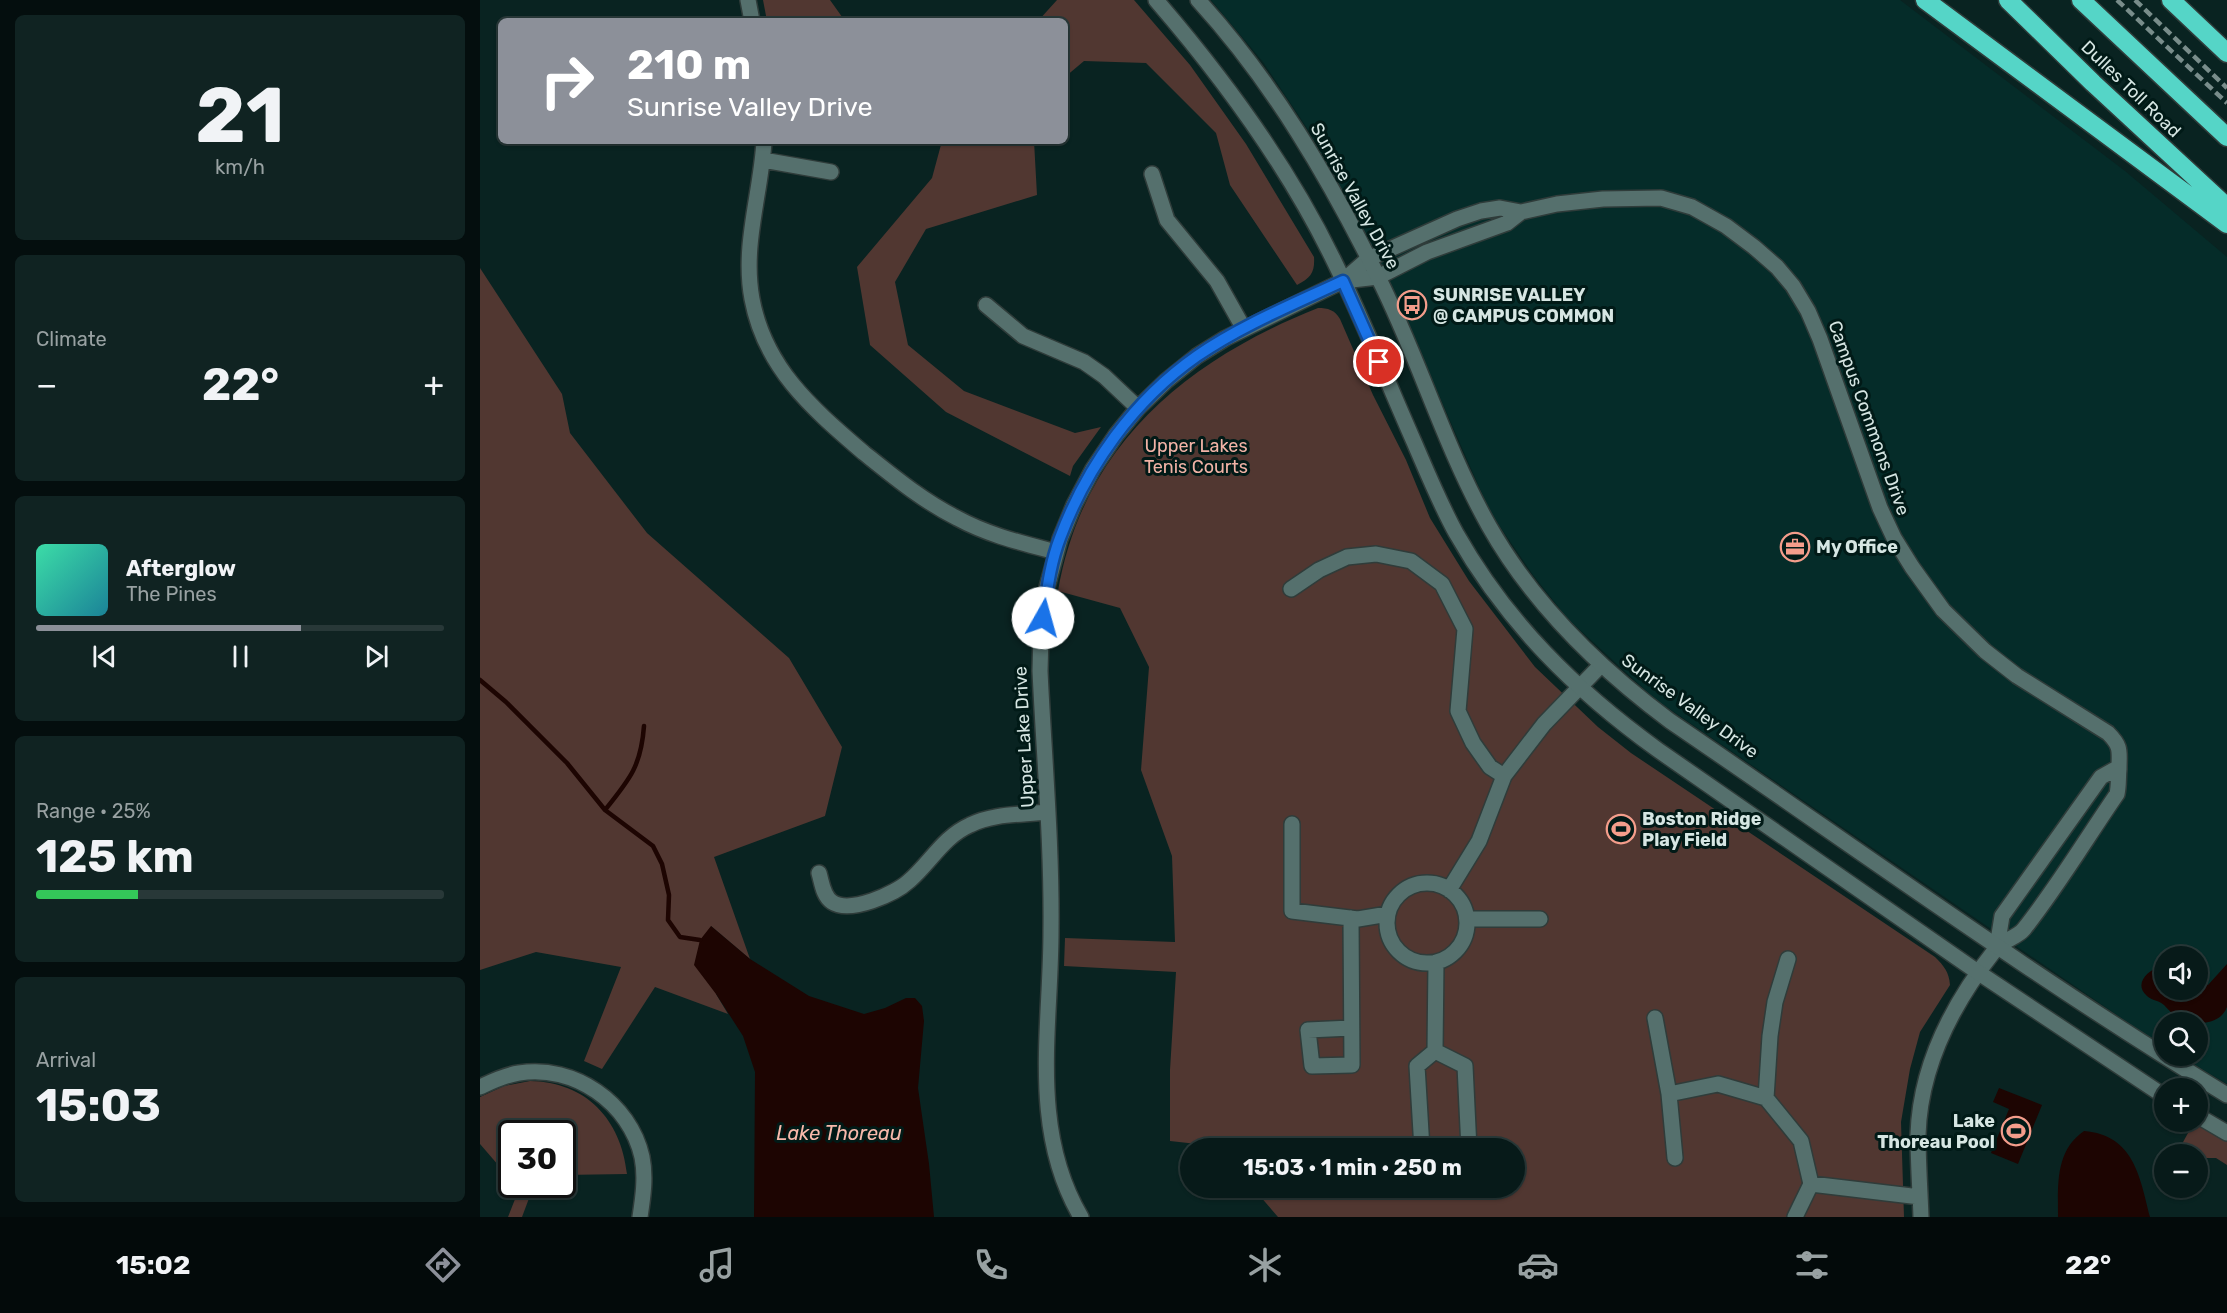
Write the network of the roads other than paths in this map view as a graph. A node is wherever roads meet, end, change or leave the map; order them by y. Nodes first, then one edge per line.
1 (748, 0) edge
2 (1156, 0) edge
3 (1198, 0) edge
4 (1925, 0) edge
5 (2008, 0) edge
6 (2080, 0) edge
7 (2171, 0) edge
8 (751, 18) edge
9 (2227, 53) edge
10 (2227, 137) edge
11 (764, 144) edge
12 (763, 160) junction
13 (831, 172) dead end
14 (1152, 174) dead end
15 (2227, 207) edge
16 (1521, 212) junction
17 (2227, 224) edge
18 (1368, 259) junction
19 (1378, 277) junction
20 (1343, 281) junction
21 (986, 304) dead end
22 (1244, 329) junction
23 (1138, 408) junction
24 (1056, 552) junction
25 (1291, 589) dead end
26 (1601, 665) junction
27 (1579, 688) junction
28 (2119, 767) junction
29 (1504, 776) junction
30 (1047, 812) junction
31 (1292, 824) dead end
32 (819, 873) dead end
33 (1449, 890) junction
34 (1388, 914) junction
35 (1351, 918) junction
36 (1467, 919) junction
37 (1539, 919) dead end
38 (1997, 947) junction
39 (1788, 959) dead end
40 (1436, 962) junction
41 (1979, 973) junction
42 (1655, 1018) dead end
43 (1351, 1028) dead end
44 (1435, 1051) junction
45 (480, 1087) edge
46 (2154, 1089) edge
47 (1670, 1094) junction
48 (2227, 1095) edge
49 (1766, 1098) junction
50 (2208, 1122) edge
51 (2227, 1133) edge
52 (1421, 1138) edge
53 (1468, 1138) edge
54 (1675, 1158) dead end
55 (1811, 1184) junction
56 (1920, 1197) junction
57 (640, 1217) edge
58 (1081, 1217) edge
59 (1795, 1217) edge
60 (1921, 1217) edge

1 - 8 street
2 - 20 street
3 - 18 street, Sunrise Valley Drive
4 - 17 highway
5 - 15 highway, Dulles Toll Road
6 - 10 highway
7 - 9 highway
11 - 12 street
12 - 13 street
12 - 24 street
14 - 22 street
16 - 18 street, Campus Commons Drive
16 - 19 street, Campus Commons Drive
16 - 28 street, Campus Commons Drive
18 - 19 street, Sunrise Valley Drive
18 - 20 street, Campus Commons Drive
19 - 20 street, Campus Commons Drive
19 - 26 street, Sunrise Valley Drive
20 - 22 street, Upper Lake Drive
20 - 27 street
21 - 23 street
22 - 23 street, Upper Lake Drive
23 - 24 street, Upper Lake Drive
24 - 30 street, Upper Lake Drive
25 - 29 street
26 - 27 street
26 - 38 street, Sunrise Valley Drive
27 - 29 street
27 - 41 street
28 - 38 street
28 - 38 street, Campus Commons Drive
29 - 33 street
30 - 32 street
30 - 58 street, Upper Lake Drive
31 - 35 street
33 - 34 street
33 - 36 street
34 - 35 street
34 - 40 street
35 - 43 street
36 - 37 street
36 - 40 street
38 - 41 street
38 - 48 street, Sunrise Valley Drive
39 - 49 street
40 - 44 street
41 - 46 street
41 - 56 street
42 - 47 street
44 - 52 street
44 - 53 street
45 - 57 street
47 - 49 street
47 - 54 street
49 - 55 street
50 - 51 street
55 - 56 street
55 - 59 street
56 - 60 street

